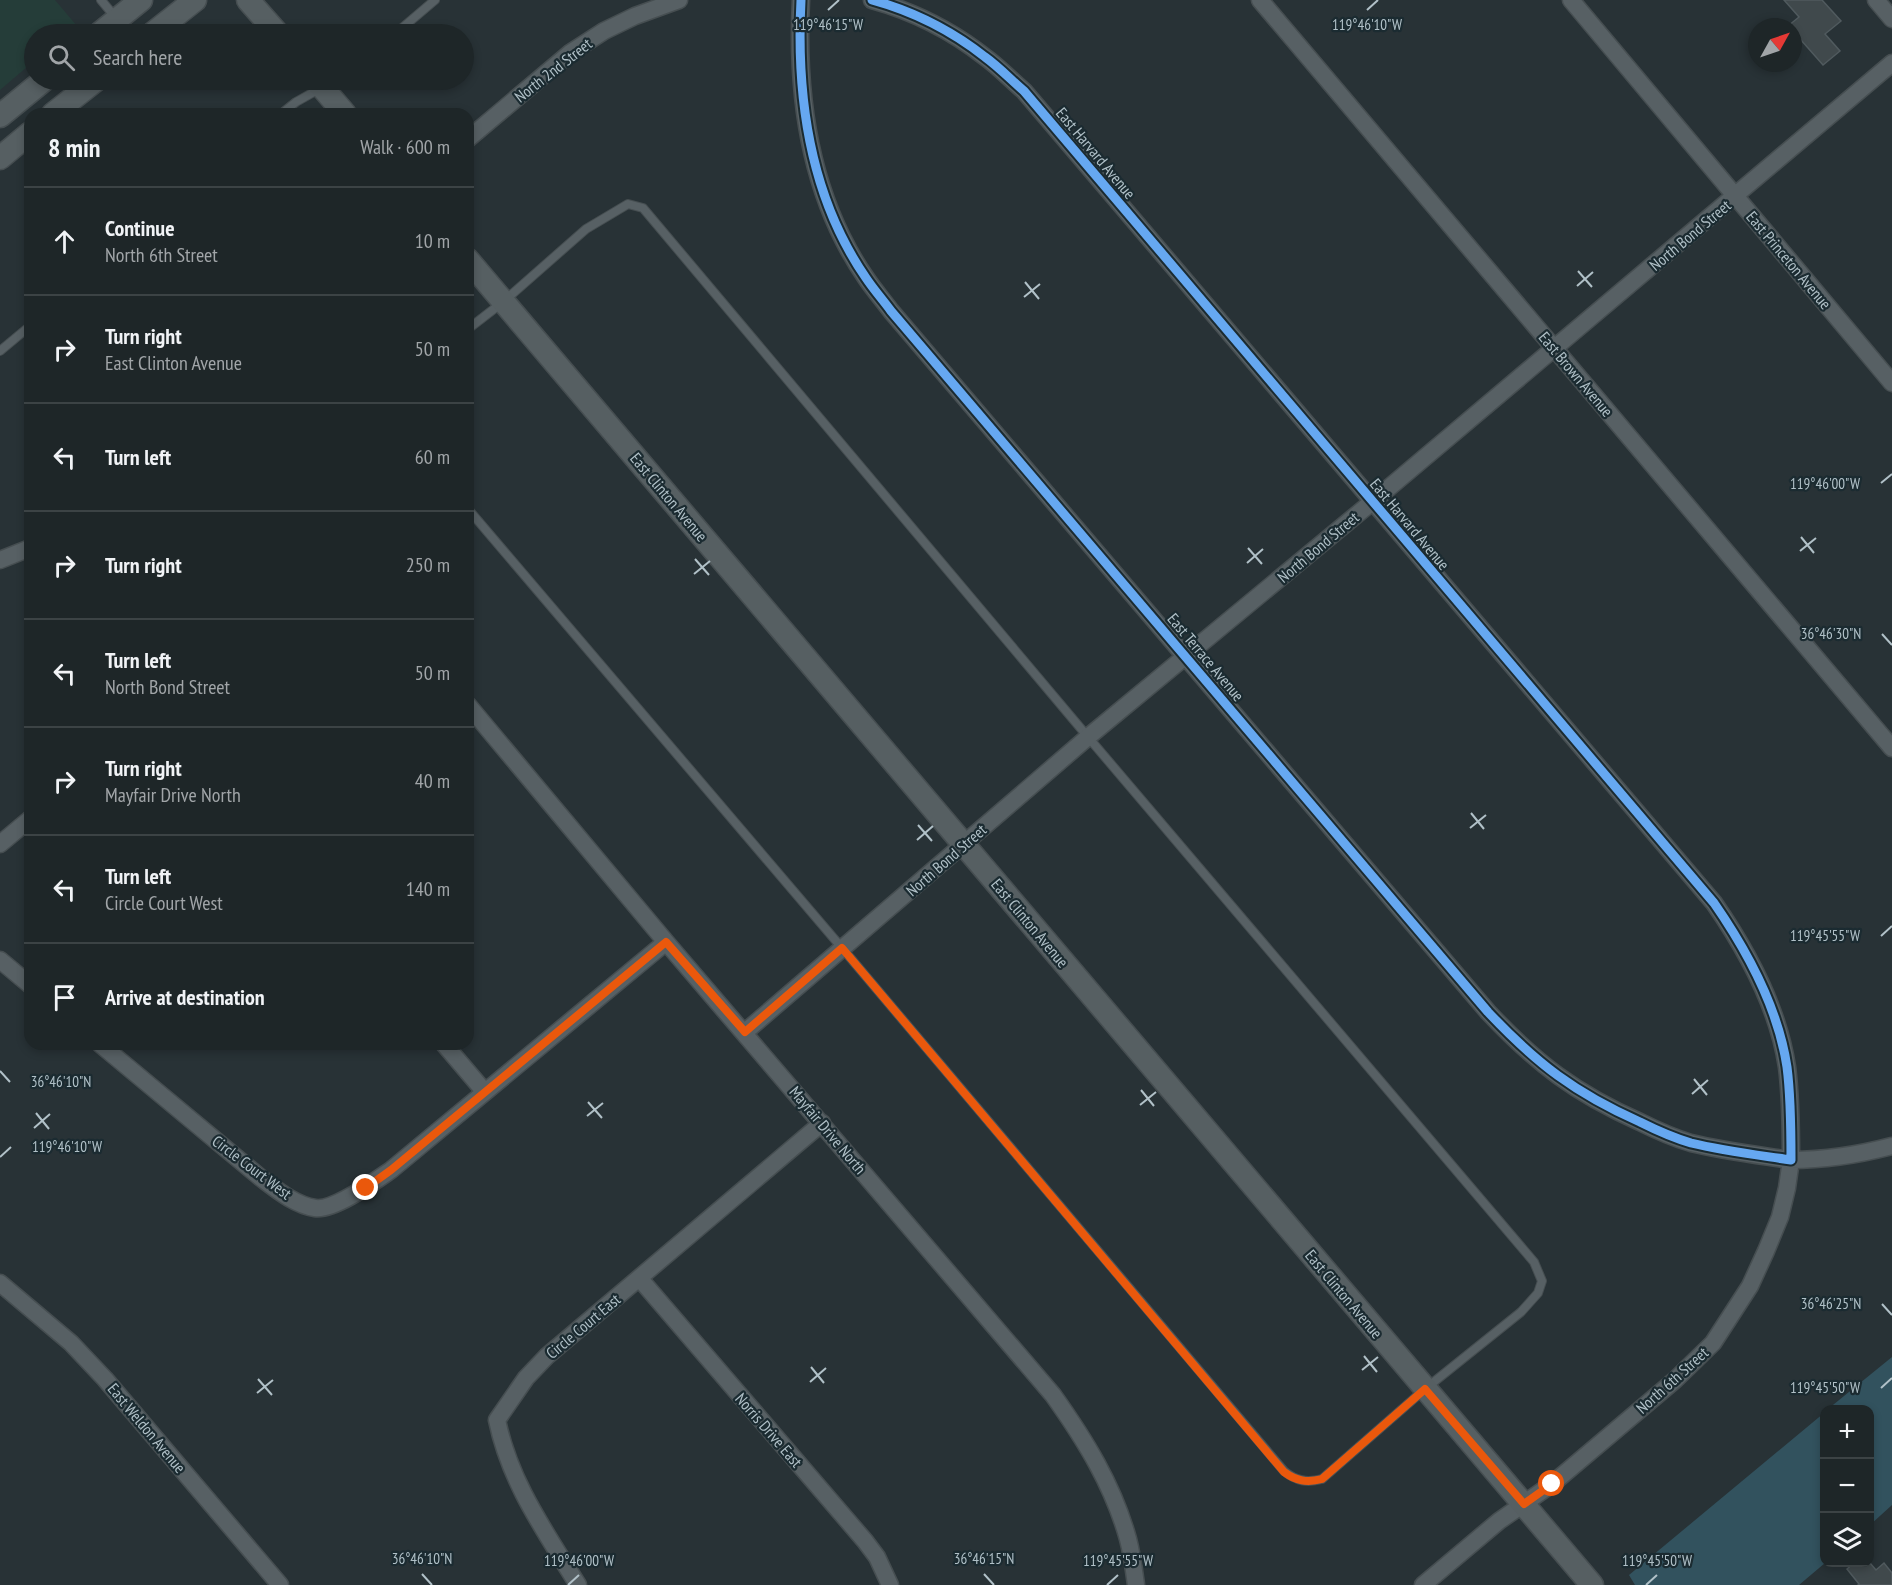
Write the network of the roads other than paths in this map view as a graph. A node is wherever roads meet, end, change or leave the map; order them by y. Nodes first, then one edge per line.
1 (101, 0) edge
2 (141, 0) edge
3 (195, 0) edge
4 (248, 0) edge
5 (435, 0) edge
6 (679, 0) edge
7 (801, 0) edge
8 (872, 0) edge
9 (1260, 0) edge
10 (1571, 0) edge
11 (1876, 0) edge
12 (1892, 19) edge
13 (117, 20) junction
14 (112, 24) edge
15 (165, 24) edge
16 (269, 24) edge
17 (407, 24) edge
18 (1892, 63) edge
19 (32, 90) edge
20 (83, 90) edge
21 (313, 90) edge
22 (329, 90) edge
23 (61, 108) edge
24 (288, 108) edge
25 (341, 108) edge
26 (0, 116) edge
27 (474, 134) edge
28 (24, 138) edge
29 (0, 158) edge
30 (1735, 197) junction
31 (474, 267) edge
32 (502, 302) junction
33 (474, 324) edge
34 (24, 331) edge
35 (1554, 348) junction
36 (0, 351) edge
37 (1892, 382) edge
38 (1372, 502) junction
39 (474, 516) edge
40 (24, 550) edge
41 (0, 560) edge
42 (1185, 656) junction
43 (474, 712) edge
44 (1088, 737) junction
45 (1892, 748) edge
46 (24, 824) edge
47 (0, 844) edge
48 (963, 845) junction
49 (666, 942) junction
50 (842, 948) junction
51 (0, 960) edge
52 (24, 980) edge
53 (745, 1032) junction
54 (107, 1050) edge
55 (449, 1050) edge
56 (484, 1091) junction
57 (822, 1123) junction
58 (1892, 1146) edge
59 (1791, 1160) junction
60 (640, 1279) junction
61 (0, 1283) edge
62 (1425, 1389) junction
63 (1524, 1504) junction
64 (280, 1585) edge
65 (578, 1585) edge
66 (891, 1585) edge
67 (1136, 1585) edge
68 (1423, 1585) edge
69 (1592, 1585) edge

1 - 13 lane
2 - 13 main road
3 - 15 main road
4 - 16 main road
5 - 17 lane
6 - 27 street, North 2nd Street
7 - 42 street, East Terrace Avenue
8 - 38 street, East Harvard Avenue
9 - 35 street, East Brown Avenue
10 - 30 street, East Princeton Avenue
11 - 12 street
13 - 14 main road
18 - 30 street, North Bond Street
19 - 26 main road
20 - 23 main road
21 - 24 lane
22 - 25 main road
28 - 29 main road
30 - 35 street, North Bond Street
30 - 37 street, East Princeton Avenue
31 - 32 main road, East Clinton Avenue
32 - 33 lane
32 - 44 lane
32 - 48 main road, East Clinton Avenue
34 - 36 lane
35 - 38 street, North Bond Street
35 - 45 street, East Brown Avenue
38 - 42 street, North Bond Street
38 - 59 street, East Harvard Avenue
39 - 50 lane
40 - 41 street
42 - 44 street, North Bond Street
42 - 59 street, East Terrace Avenue
43 - 49 street, Mayfair Drive North
44 - 48 street, North Bond Street
44 - 62 lane
46 - 47 street
48 - 50 street, North Bond Street
48 - 62 main road, East Clinton Avenue
49 - 53 street, Mayfair Drive North
49 - 56 street, Circle Court West
50 - 53 street, North Bond Street
50 - 62 lane
51 - 52 street
53 - 57 street, Mayfair Drive North
54 - 56 street, Circle Court West
55 - 56 street
57 - 60 street, Circle Court East
57 - 67 street, Mayfair Drive North
58 - 59 street
59 - 63 street, North 6th Street
60 - 65 street, Circle Court East
60 - 66 street, Norris Drive East
61 - 64 street, East Weldon Avenue
62 - 63 main road, East Clinton Avenue
63 - 68 street, North 6th Street
63 - 69 main road, East Clinton Avenue

